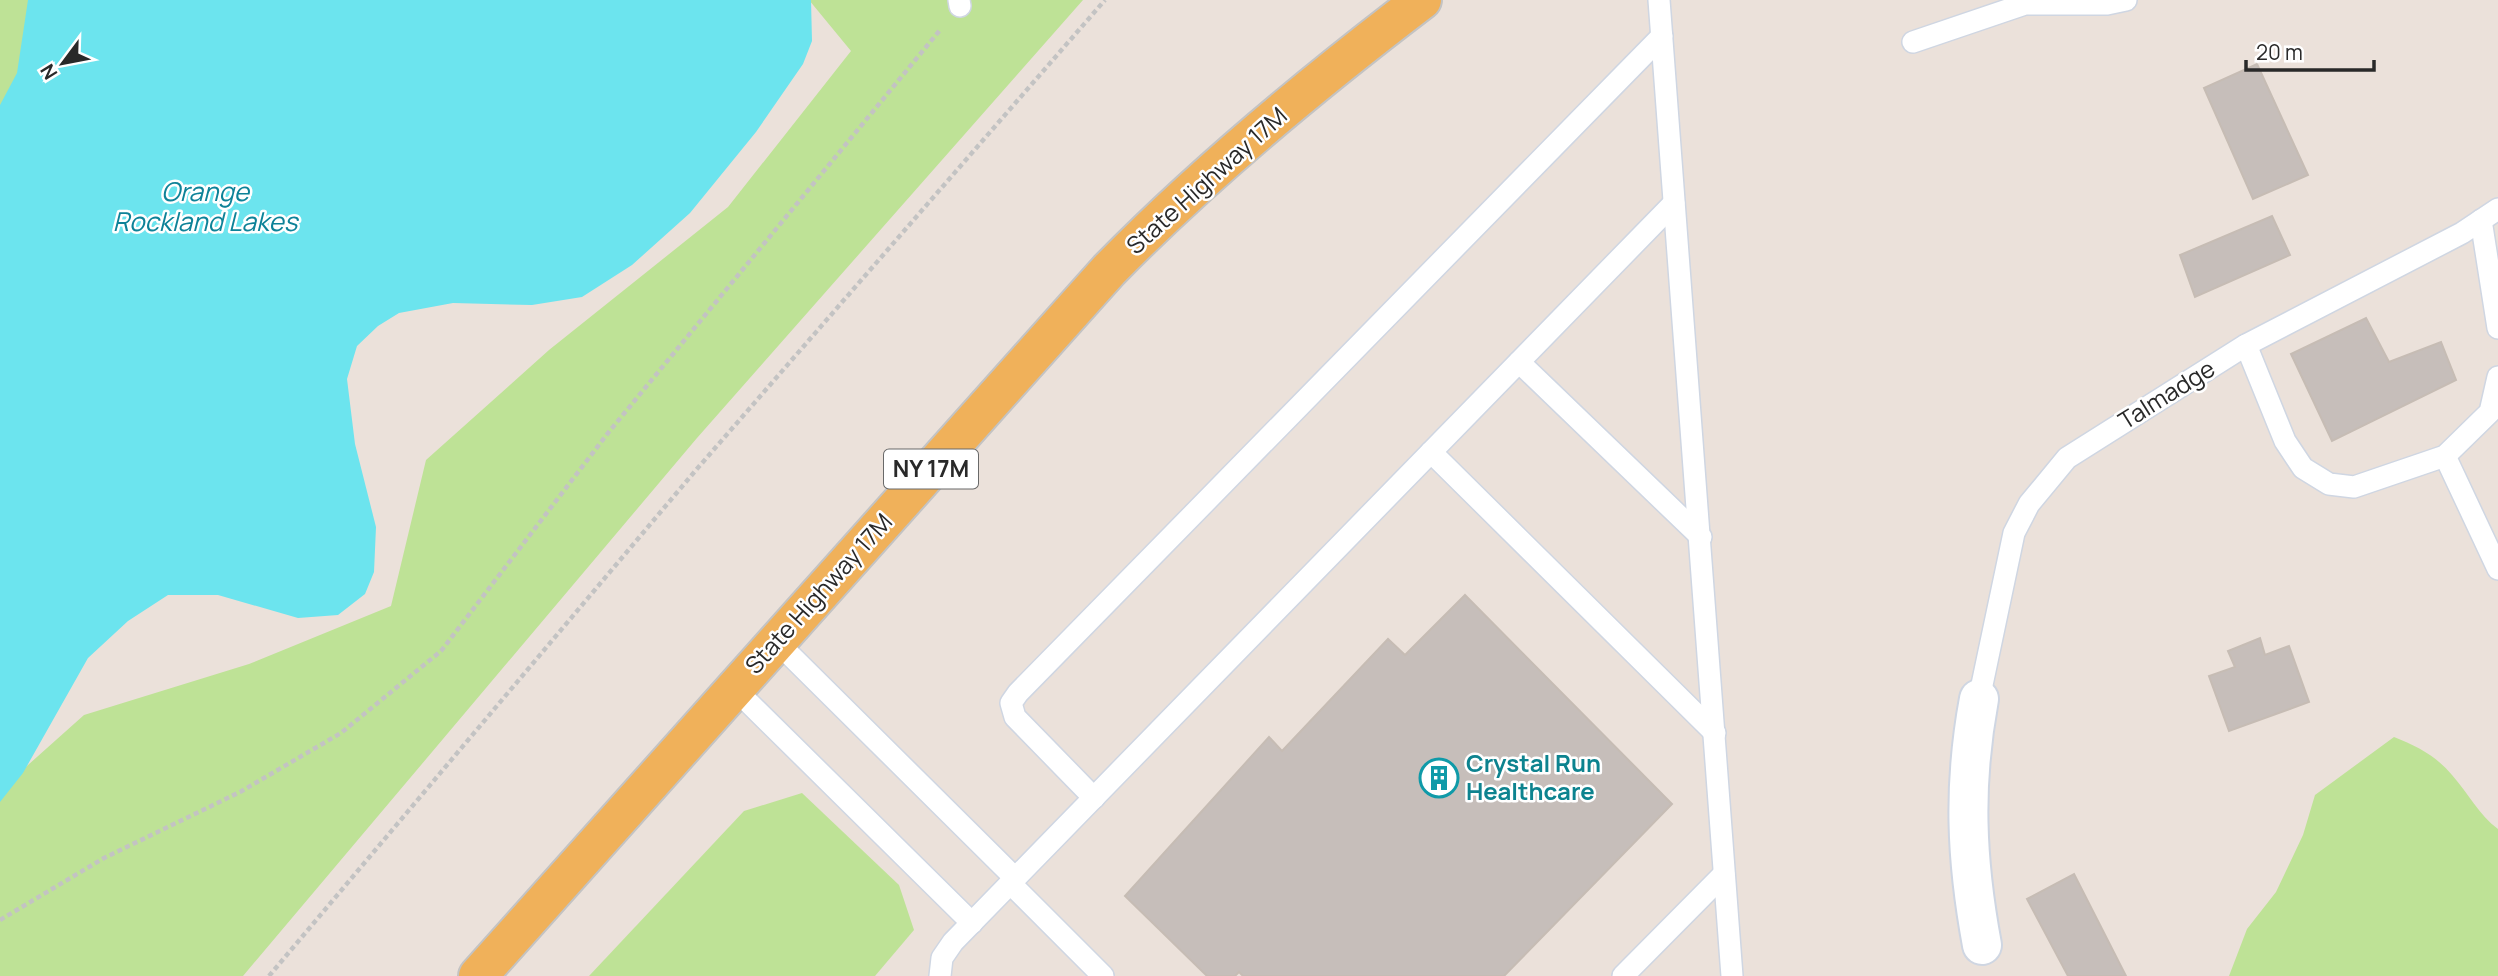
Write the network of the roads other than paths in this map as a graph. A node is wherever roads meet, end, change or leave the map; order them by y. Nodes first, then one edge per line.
1 (1422, 0) edge
2 (1659, 0) edge
3 (2126, 0) edge
4 (1662, 36) junction
5 (1913, 42) dead end
6 (1674, 203) junction
7 (2490, 215) edge
8 (2498, 328) edge
9 (2246, 345) junction
10 (1519, 362) junction
11 (2498, 377) edge
12 (1431, 453) junction
13 (2445, 456) junction
14 (1700, 537) junction
15 (2498, 569) edge
16 (776, 642) junction
17 (735, 688) junction
18 (1979, 699) joint
19 (1715, 733) junction
20 (1094, 798) junction
21 (1724, 874) junction
22 (1013, 880) junction
23 (972, 923) junction
24 (1982, 945) dead end
25 (478, 976) edge
26 (940, 976) edge
27 (1103, 976) edge
28 (1623, 976) edge
29 (1732, 976) edge

1 - 16 main road, State Highway 17M / NY 17M
2 - 4 lane
3 - 5 lane
4 - 6 lane
4 - 20 lane
6 - 10 lane
6 - 14 lane
7 - 8 lane
7 - 9 lane, Talmadge
9 - 13 lane
9 - 18 lane, Talmadge
10 - 12 lane
10 - 14 lane
11 - 13 lane
12 - 19 lane
12 - 20 lane
13 - 15 lane
14 - 19 lane
16 - 17 main road, State Highway 17M / NY 17M
16 - 22 lane
17 - 23 lane
17 - 25 main road, State Highway 17M / NY 17M
18 - 24 street
19 - 21 lane
20 - 22 lane
21 - 28 lane
21 - 29 lane
22 - 23 lane
22 - 27 lane
23 - 26 lane

